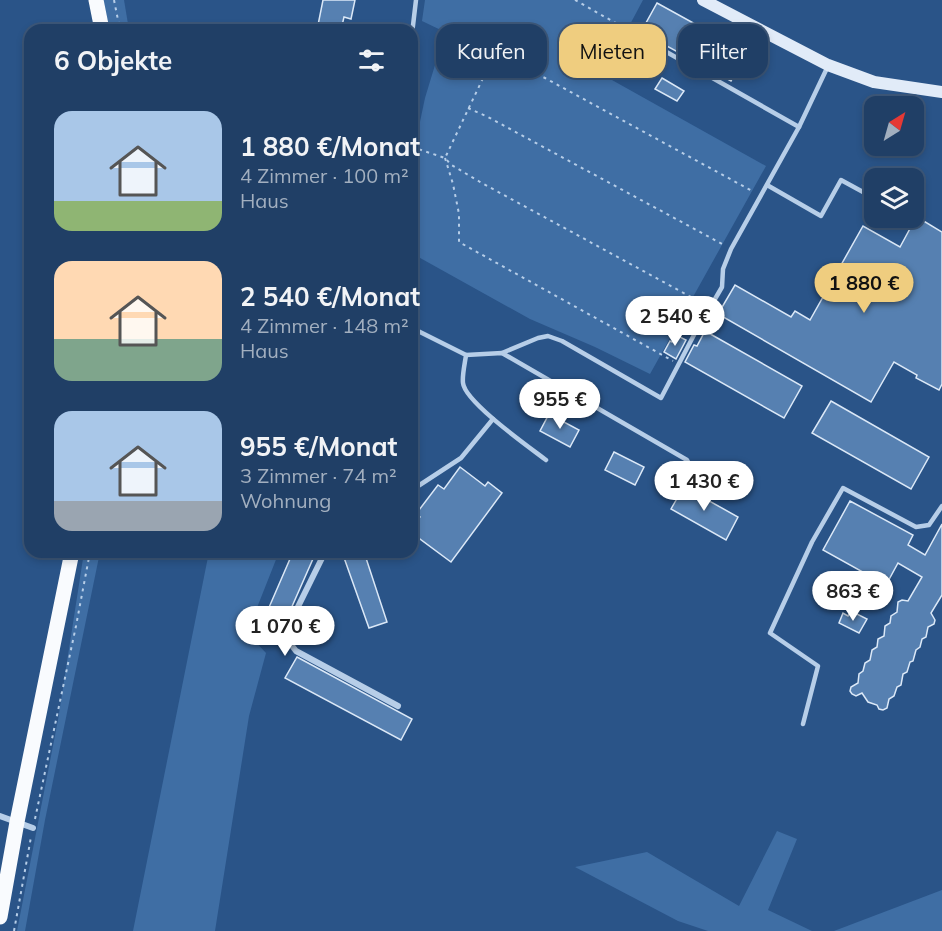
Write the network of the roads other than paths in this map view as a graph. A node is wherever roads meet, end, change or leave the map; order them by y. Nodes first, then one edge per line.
1 (96, 0) edge
2 (416, 0) edge
3 (703, 0) edge
4 (101, 24) edge
5 (413, 24) edge
6 (666, 52) edge
7 (828, 65) junction
8 (942, 92) edge
9 (799, 127) junction
10 (767, 185) junction
11 (864, 193) edge
12 (715, 299) dead end
13 (418, 331) edge
14 (695, 333) dead end
15 (502, 353) junction
16 (466, 355) junction
17 (493, 419) junction
18 (546, 460) dead end
19 (418, 485) edge
20 (714, 493) dead end
21 (942, 506) edge
22 (71, 558) edge
23 (322, 558) edge
24 (398, 706) dead end
25 (803, 724) dead end
26 (0, 816) edge
27 (17, 822) junction
28 (33, 828) road end
29 (0, 917) edge

1 - 4 main road
2 - 5 lane
3 - 7 main road
6 - 9 lane
7 - 8 main road
7 - 9 lane
9 - 10 lane
10 - 11 lane
10 - 12 lane
13 - 16 lane
14 - 15 lane
15 - 16 lane
15 - 20 lane
16 - 17 lane
17 - 18 lane
17 - 19 lane
21 - 25 lane
22 - 27 main road
23 - 24 street
26 - 27 street
27 - 28 street
27 - 29 main road

